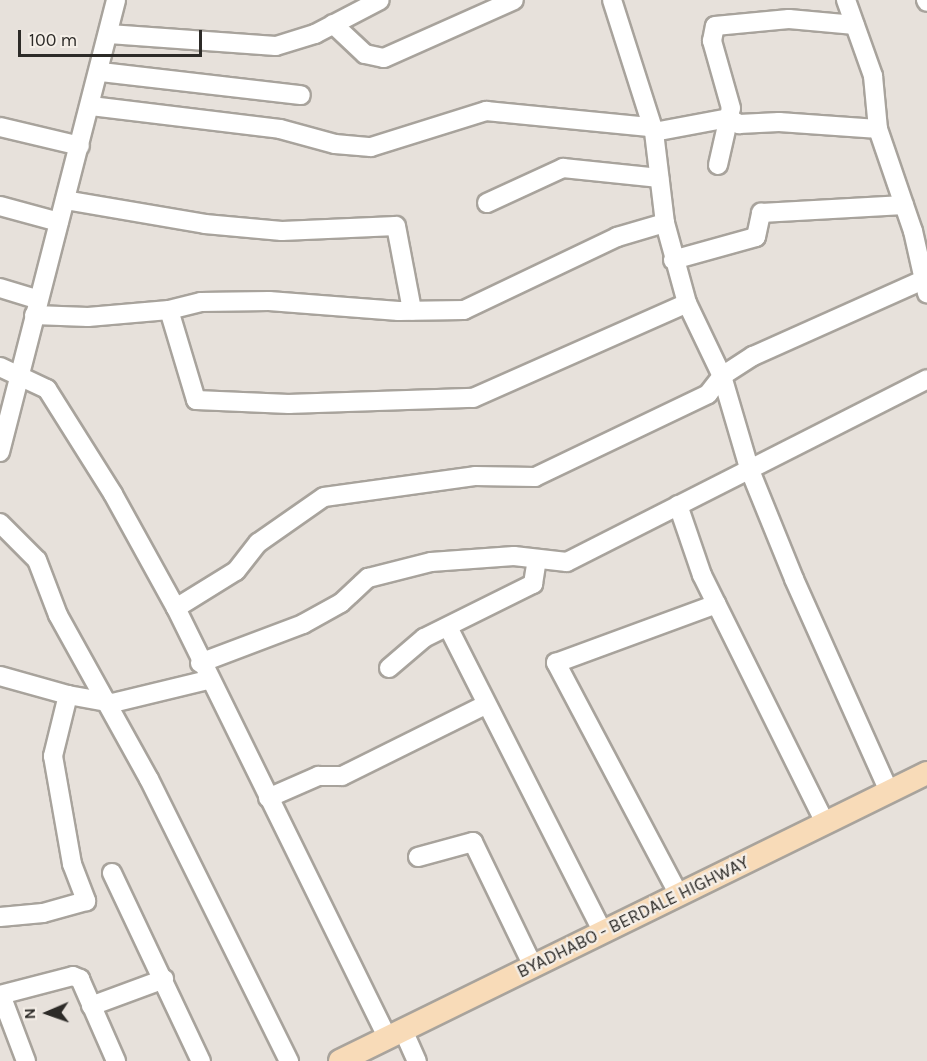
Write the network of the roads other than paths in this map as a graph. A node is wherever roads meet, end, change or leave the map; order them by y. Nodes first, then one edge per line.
1 (116, 0) edge
2 (380, 0) edge
3 (514, 0) edge
4 (612, 0) edge
5 (846, 0) edge
6 (333, 24) junction
7 (855, 25) junction
8 (109, 34) junction
9 (101, 72) junction
10 (301, 95) dead end
11 (91, 106) junction
12 (729, 118) junction
13 (0, 127) edge
14 (651, 129) junction
15 (878, 129) junction
16 (80, 146) junction
17 (718, 165) dead end
18 (659, 178) junction
19 (64, 200) junction
20 (487, 203) dead end
21 (904, 205) junction
22 (0, 206) edge
23 (59, 222) junction
24 (665, 224) junction
25 (921, 245) edge
26 (673, 260) junction
27 (924, 287) edge
28 (0, 288) edge
29 (687, 303) junction
30 (35, 307) junction
31 (412, 309) junction
32 (169, 310) junction
33 (0, 367) edge
34 (19, 374) junction
35 (722, 376) junction
36 (927, 379) edge
37 (1, 444) edge
38 (749, 468) junction
39 (678, 505) junction
40 (0, 523) edge
41 (537, 559) junction
42 (716, 604) junction
43 (176, 608) junction
44 (448, 627) junction
45 (200, 663) junction
46 (389, 668) dead end
47 (0, 675) edge
48 (208, 680) junction
49 (68, 695) junction
50 (104, 703) junction
51 (485, 705) junction
52 (927, 773) edge
53 (889, 791) junction
54 (268, 798) junction
55 (825, 823) junction
56 (418, 857) dead end
57 (112, 873) dead end
58 (679, 895) junction
59 (0, 917) edge
60 (603, 933) junction
61 (533, 966) junction
62 (164, 980) junction
63 (0, 995) edge
64 (91, 1006) junction
65 (395, 1034) junction
66 (362, 1056) edge
67 (27, 1061) edge
68 (116, 1061) edge
69 (201, 1061) edge
70 (289, 1061) edge
71 (340, 1061) edge
72 (417, 1061) edge

1 - 8 street
2 - 6 street
3 - 6 street
4 - 14 street
5 - 7 street
6 - 8 street
7 - 12 street
7 - 15 street
8 - 9 street
9 - 10 street
9 - 11 street
11 - 14 street
11 - 16 street
12 - 14 street
12 - 15 street
12 - 17 street
13 - 16 street
14 - 18 street
15 - 21 street
16 - 19 street
18 - 20 street
18 - 24 street
19 - 23 street
19 - 31 street
21 - 25 street
21 - 26 street
22 - 23 street
23 - 30 street
24 - 26 street
24 - 31 street
25 - 27 street
26 - 29 street
27 - 35 street
28 - 30 street
29 - 32 street
29 - 35 street
30 - 32 street
30 - 34 street
31 - 32 street
33 - 34 street
34 - 37 street
34 - 43 street
35 - 38 street
35 - 43 street
36 - 38 street
38 - 39 street
38 - 53 street
39 - 41 street
39 - 42 street
40 - 50 street
41 - 44 street
41 - 45 street
42 - 55 street
42 - 58 street
43 - 45 street
44 - 46 street
44 - 51 street
45 - 48 street
47 - 49 street
48 - 50 street
48 - 54 street
49 - 50 street
49 - 59 street
50 - 70 street
51 - 54 street
51 - 60 street
52 - 53 main road, BYADHABO - BERDALE HIGHWAY
53 - 55 main road, BYADHABO - BERDALE HIGHWAY
54 - 65 street
55 - 58 main road, BYADHABO - BERDALE HIGHWAY
56 - 61 street
57 - 62 street
58 - 60 main road, BYADHABO - BERDALE HIGHWAY
60 - 61 main road, BYADHABO - BERDALE HIGHWAY
61 - 65 main road, BYADHABO - BERDALE HIGHWAY
62 - 64 street
62 - 69 street
63 - 64 street
63 - 67 street
64 - 68 street
65 - 66 main road, BYADHABO - BERDALE HIGHWAY
65 - 72 street
66 - 71 main road, BYADHABO - BERDALE HIGHWAY

